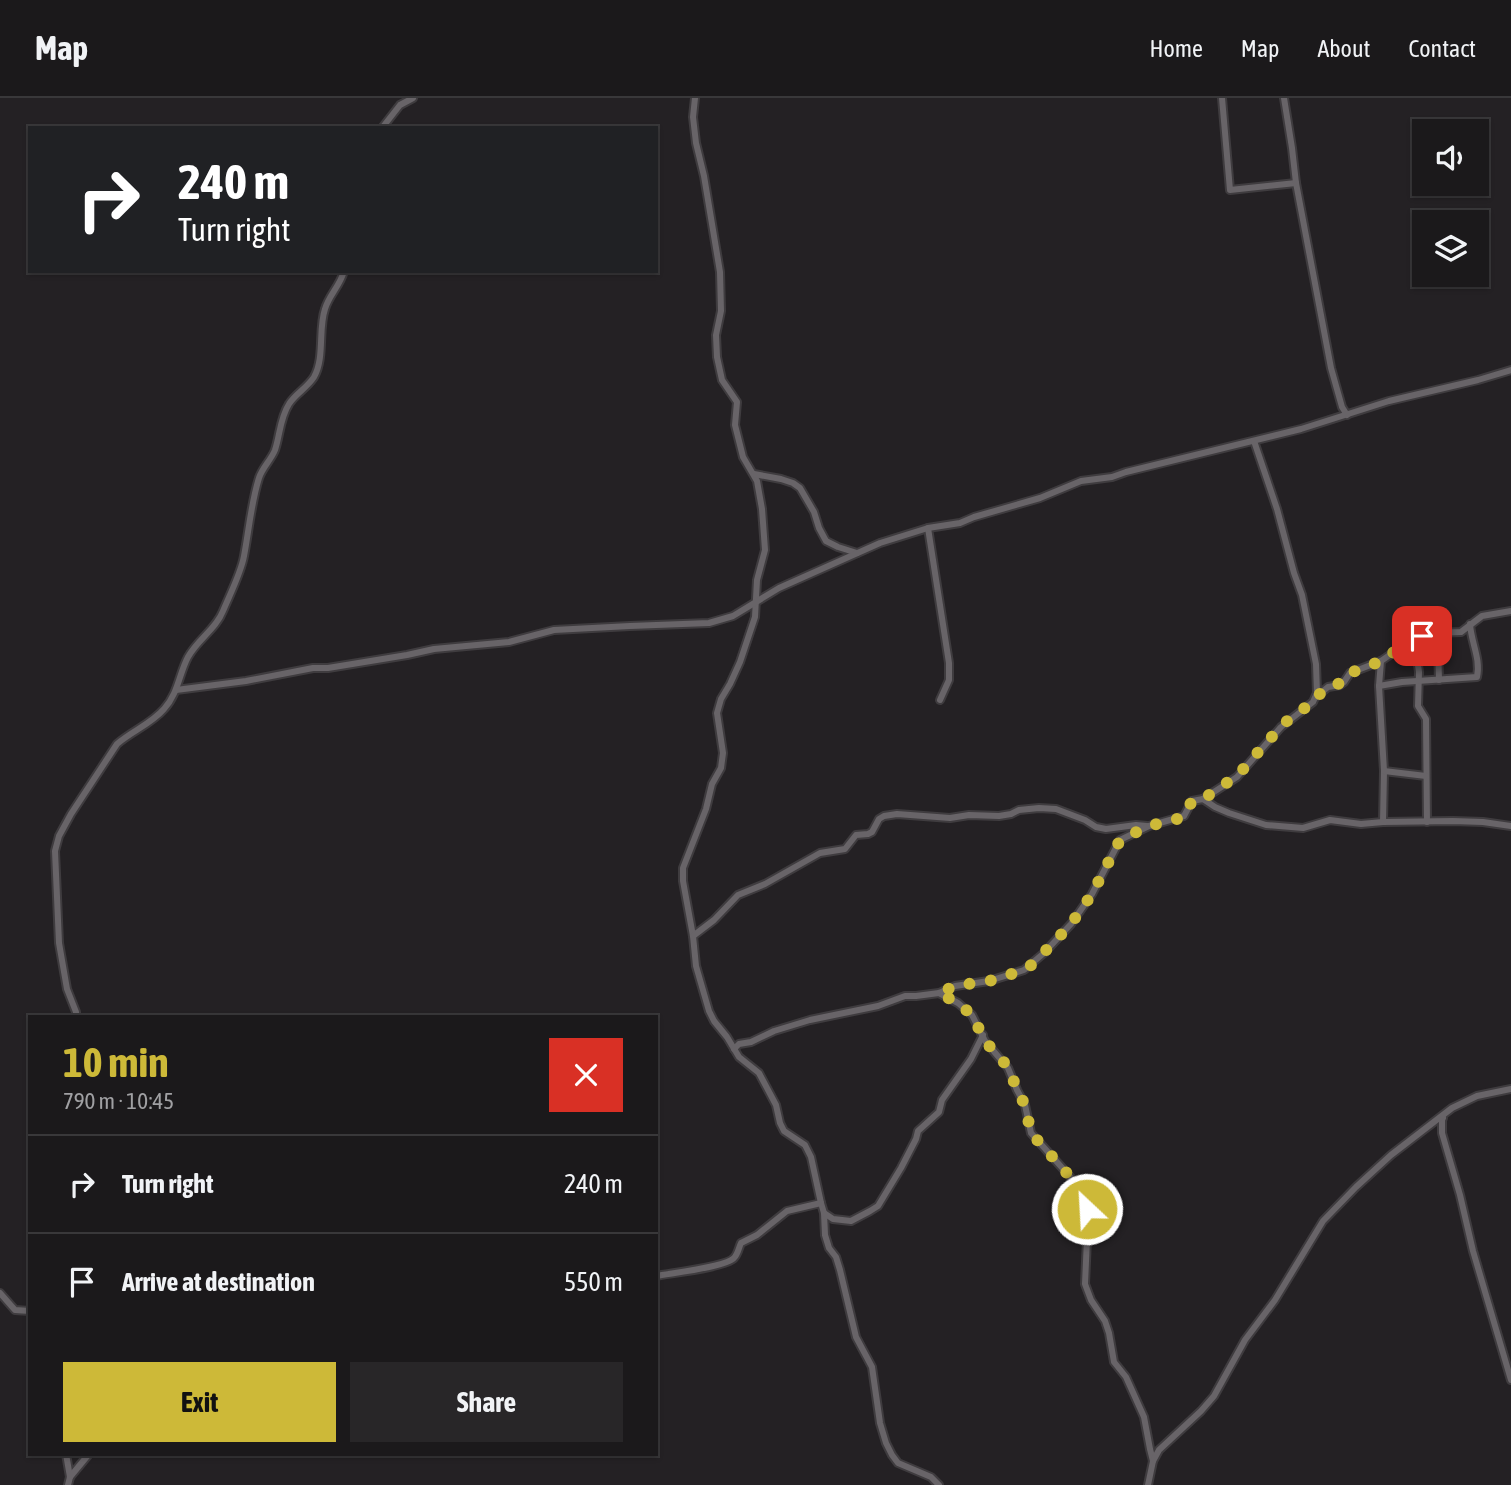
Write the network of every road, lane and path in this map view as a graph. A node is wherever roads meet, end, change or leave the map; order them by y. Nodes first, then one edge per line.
1 (413, 98) edge
2 (695, 98) edge
3 (1222, 98) edge
4 (1284, 98) edge
5 (384, 126) edge
6 (1296, 183) junction
7 (343, 273) edge
8 (1511, 370) edge
9 (1347, 415) junction
10 (1254, 441) junction
11 (754, 474) junction
12 (928, 528) junction
13 (857, 552) junction
14 (757, 601) junction
15 (1511, 611) edge
16 (1470, 624) junction
17 (1435, 633) junction
18 (1415, 644) junction
19 (1438, 659) junction
20 (1381, 661) junction
21 (1418, 661) junction
22 (1439, 680) junction
23 (1420, 681) junction
24 (1379, 687) junction
25 (176, 690) junction
26 (1315, 698) junction
27 (940, 700) dead end
28 (1384, 771) junction
29 (1426, 776) junction
30 (1203, 799) junction
31 (1383, 822) junction
32 (1427, 822) junction
33 (1511, 825) edge
34 (1149, 826) junction
35 (693, 936) junction
36 (939, 993) junction
37 (76, 1015) edge
38 (983, 1035) junction
39 (734, 1049) junction
40 (1511, 1089) edge
41 (1444, 1116) junction
42 (821, 1203) junction
43 (824, 1213) junction
44 (658, 1276) edge
45 (0, 1293) edge
46 (28, 1311) edge
47 (1511, 1380) edge
48 (66, 1456) edge
49 (87, 1456) edge
50 (1153, 1461) junction
51 (70, 1477) junction
52 (68, 1485) edge
53 (939, 1485) edge
54 (1147, 1485) edge

1 - 5 street
2 - 11 street
3 - 6 street
4 - 6 street
6 - 9 street
7 - 25 street
8 - 9 street
9 - 10 street
10 - 12 street
10 - 26 street
11 - 13 street
11 - 14 street
12 - 13 street
12 - 27 street
13 - 14 street
14 - 25 street
14 - 35 street
15 - 16 street
16 - 17 street
16 - 22 street
17 - 18 street
17 - 19 street
18 - 20 street
18 - 21 street
19 - 21 street
19 - 22 street
20 - 24 street
20 - 26 street
21 - 23 street
22 - 23 street
23 - 24 street
23 - 29 street
24 - 28 street
25 - 37 street
26 - 30 street
28 - 29 street
28 - 31 street
29 - 32 street
30 - 31 street
30 - 34 street
31 - 32 street
32 - 33 street
34 - 35 street
34 - 36 street
35 - 39 street
36 - 38 street
36 - 39 street
38 - 43 street
38 - 50 street
39 - 42 street
40 - 41 street
41 - 47 street
41 - 50 street
42 - 43 street
42 - 44 street
43 - 53 street
45 - 46 street
48 - 51 street
49 - 51 street
50 - 54 street
51 - 52 street

